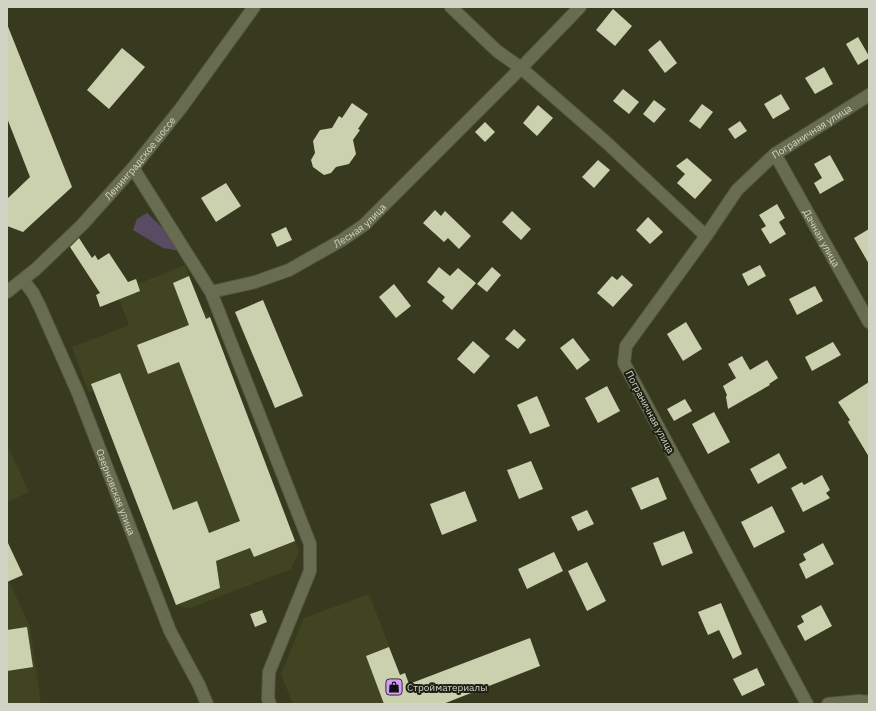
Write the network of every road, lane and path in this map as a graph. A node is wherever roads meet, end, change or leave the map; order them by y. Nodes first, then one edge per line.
1 (254, 7) edge
2 (451, 7) edge
3 (580, 7) edge
4 (521, 68) junction
5 (869, 95) edge
6 (775, 154) junction
7 (133, 168) junction
8 (706, 236) junction
9 (23, 280) junction
10 (7, 292) edge
11 (211, 292) junction
12 (869, 322) edge
13 (869, 702) edge
14 (207, 704) edge
15 (270, 704) edge
16 (808, 704) edge
17 (828, 704) edge

1 - 7 street, Ленинградское шоссе
2 - 4 street
3 - 4 street, Лесная улица
4 - 8 street
4 - 11 street, Лесная улица
5 - 6 street, Пограничная улица
6 - 8 street, Пограничная улица
6 - 12 street, Дачная улица
7 - 9 street, Ленинградское шоссе
7 - 11 street
8 - 16 street, Пограничная улица
9 - 10 street, Ленинградское шоссе
9 - 14 street, Озерновская улица
11 - 15 street
13 - 17 street

